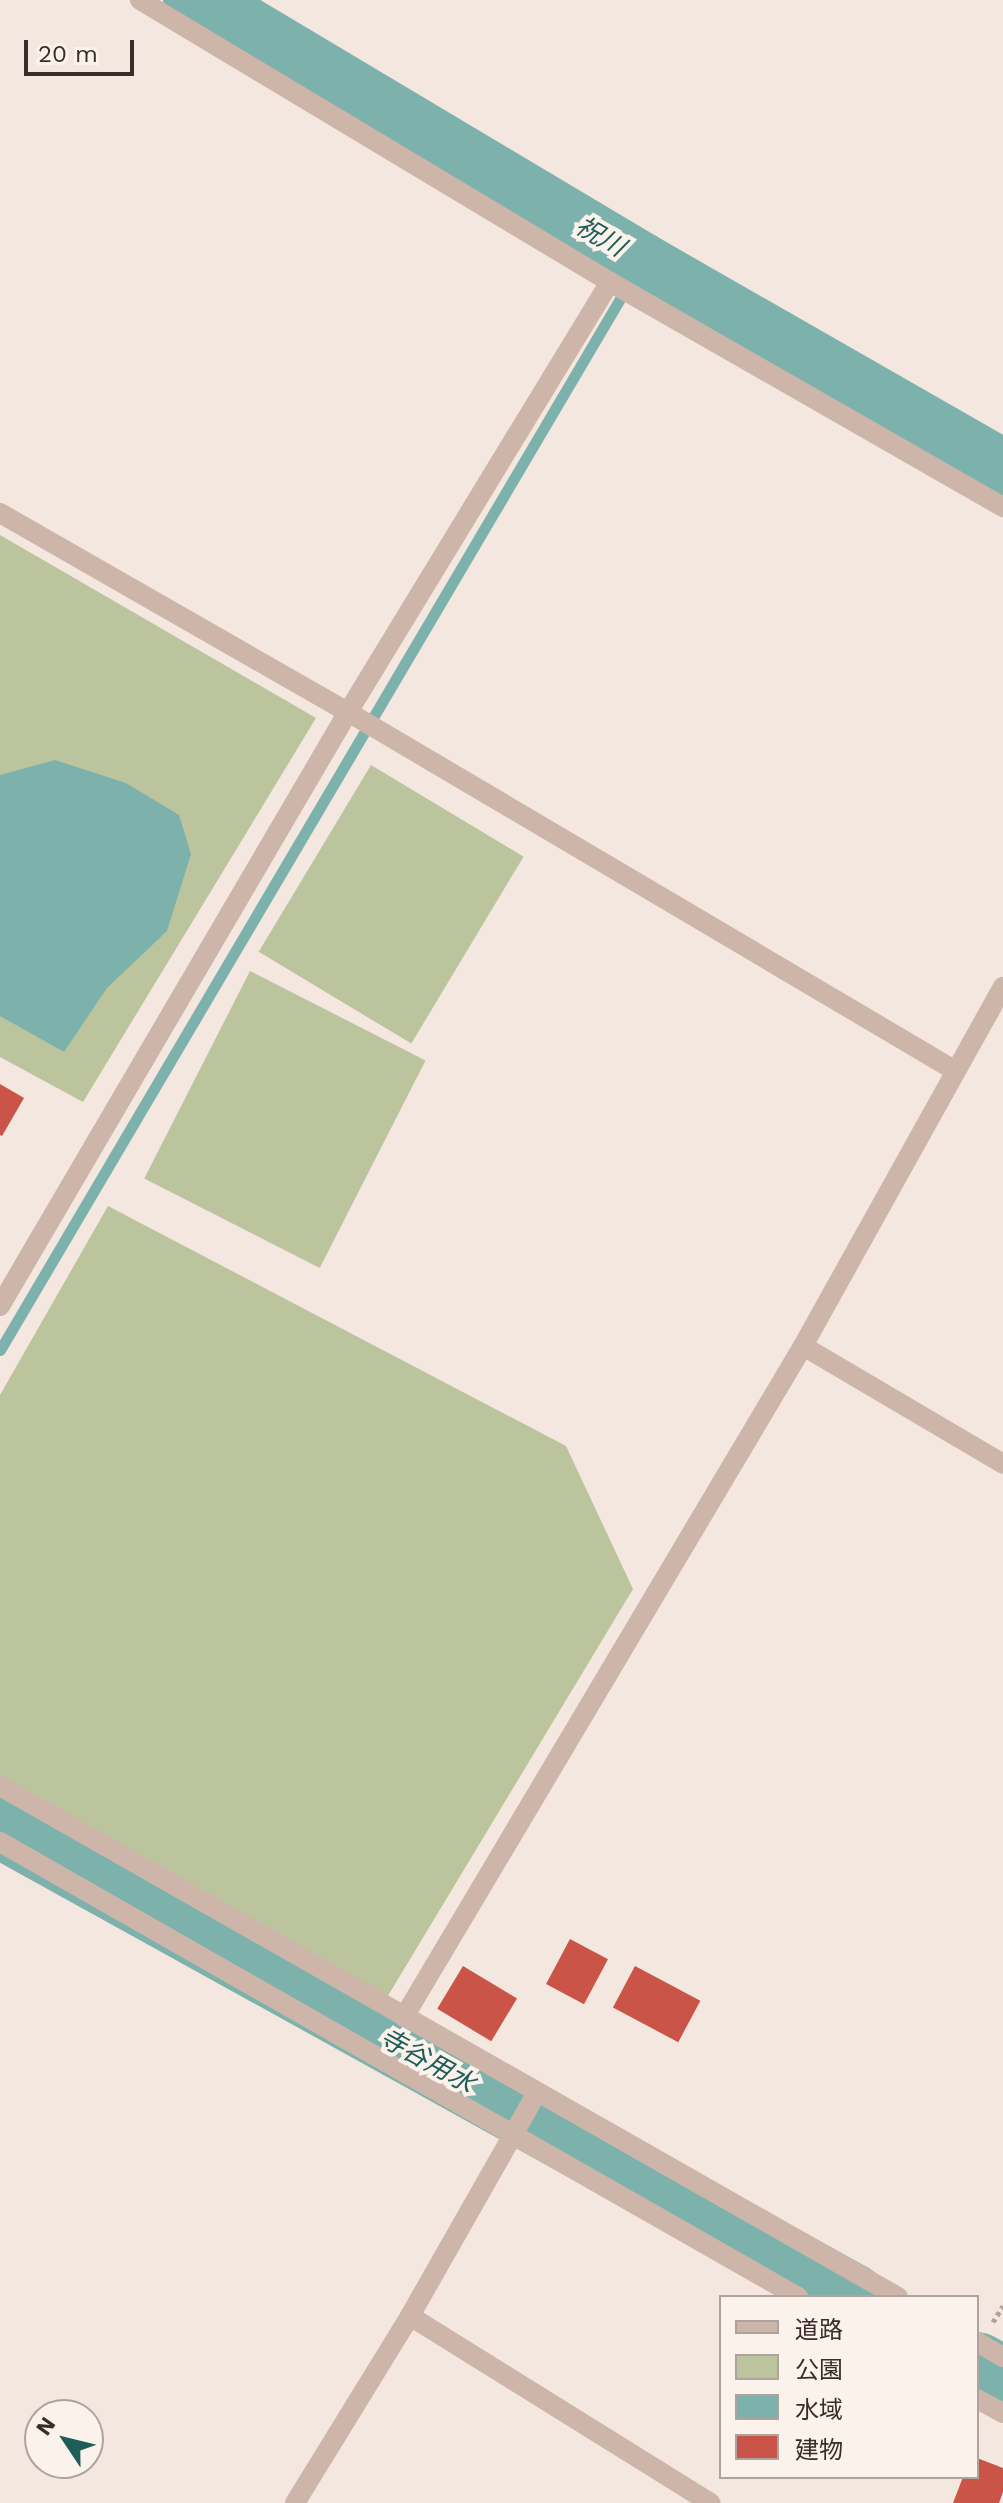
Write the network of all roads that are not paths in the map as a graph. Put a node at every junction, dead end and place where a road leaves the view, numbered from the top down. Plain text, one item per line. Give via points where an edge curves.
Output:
1 (140, 0) edge
2 (610, 282) junction
3 (1003, 507) edge
4 (0, 513) edge
5 (348, 712) junction
6 (1003, 987) edge
7 (954, 1070) junction
8 (0, 1306) edge
9 (803, 1346) junction
10 (1003, 1464) edge
11 (0, 1786) edge
12 (0, 1842) edge
13 (404, 2017) junction
14 (536, 2094) junction
15 (514, 2133) junction
16 (795, 2295) edge
17 (894, 2295) edge
18 (410, 2316) junction
19 (979, 2343) edge
20 (1003, 2357) edge
21 (979, 2400) edge
22 (1003, 2413) edge
23 (295, 2503) edge
24 (710, 2503) edge

1 - 2 street
2 - 3 street
2 - 5 street
4 - 5 street
5 - 7 street
5 - 8 street
6 - 7 street
7 - 9 street
9 - 10 street
9 - 13 street
11 - 13 street
12 - 15 street
13 - 14 street
14 - 15 street
14 - 17 street
15 - 16 street
15 - 18 street
18 - 23 street
18 - 24 street
19 - 20 street
21 - 22 street

